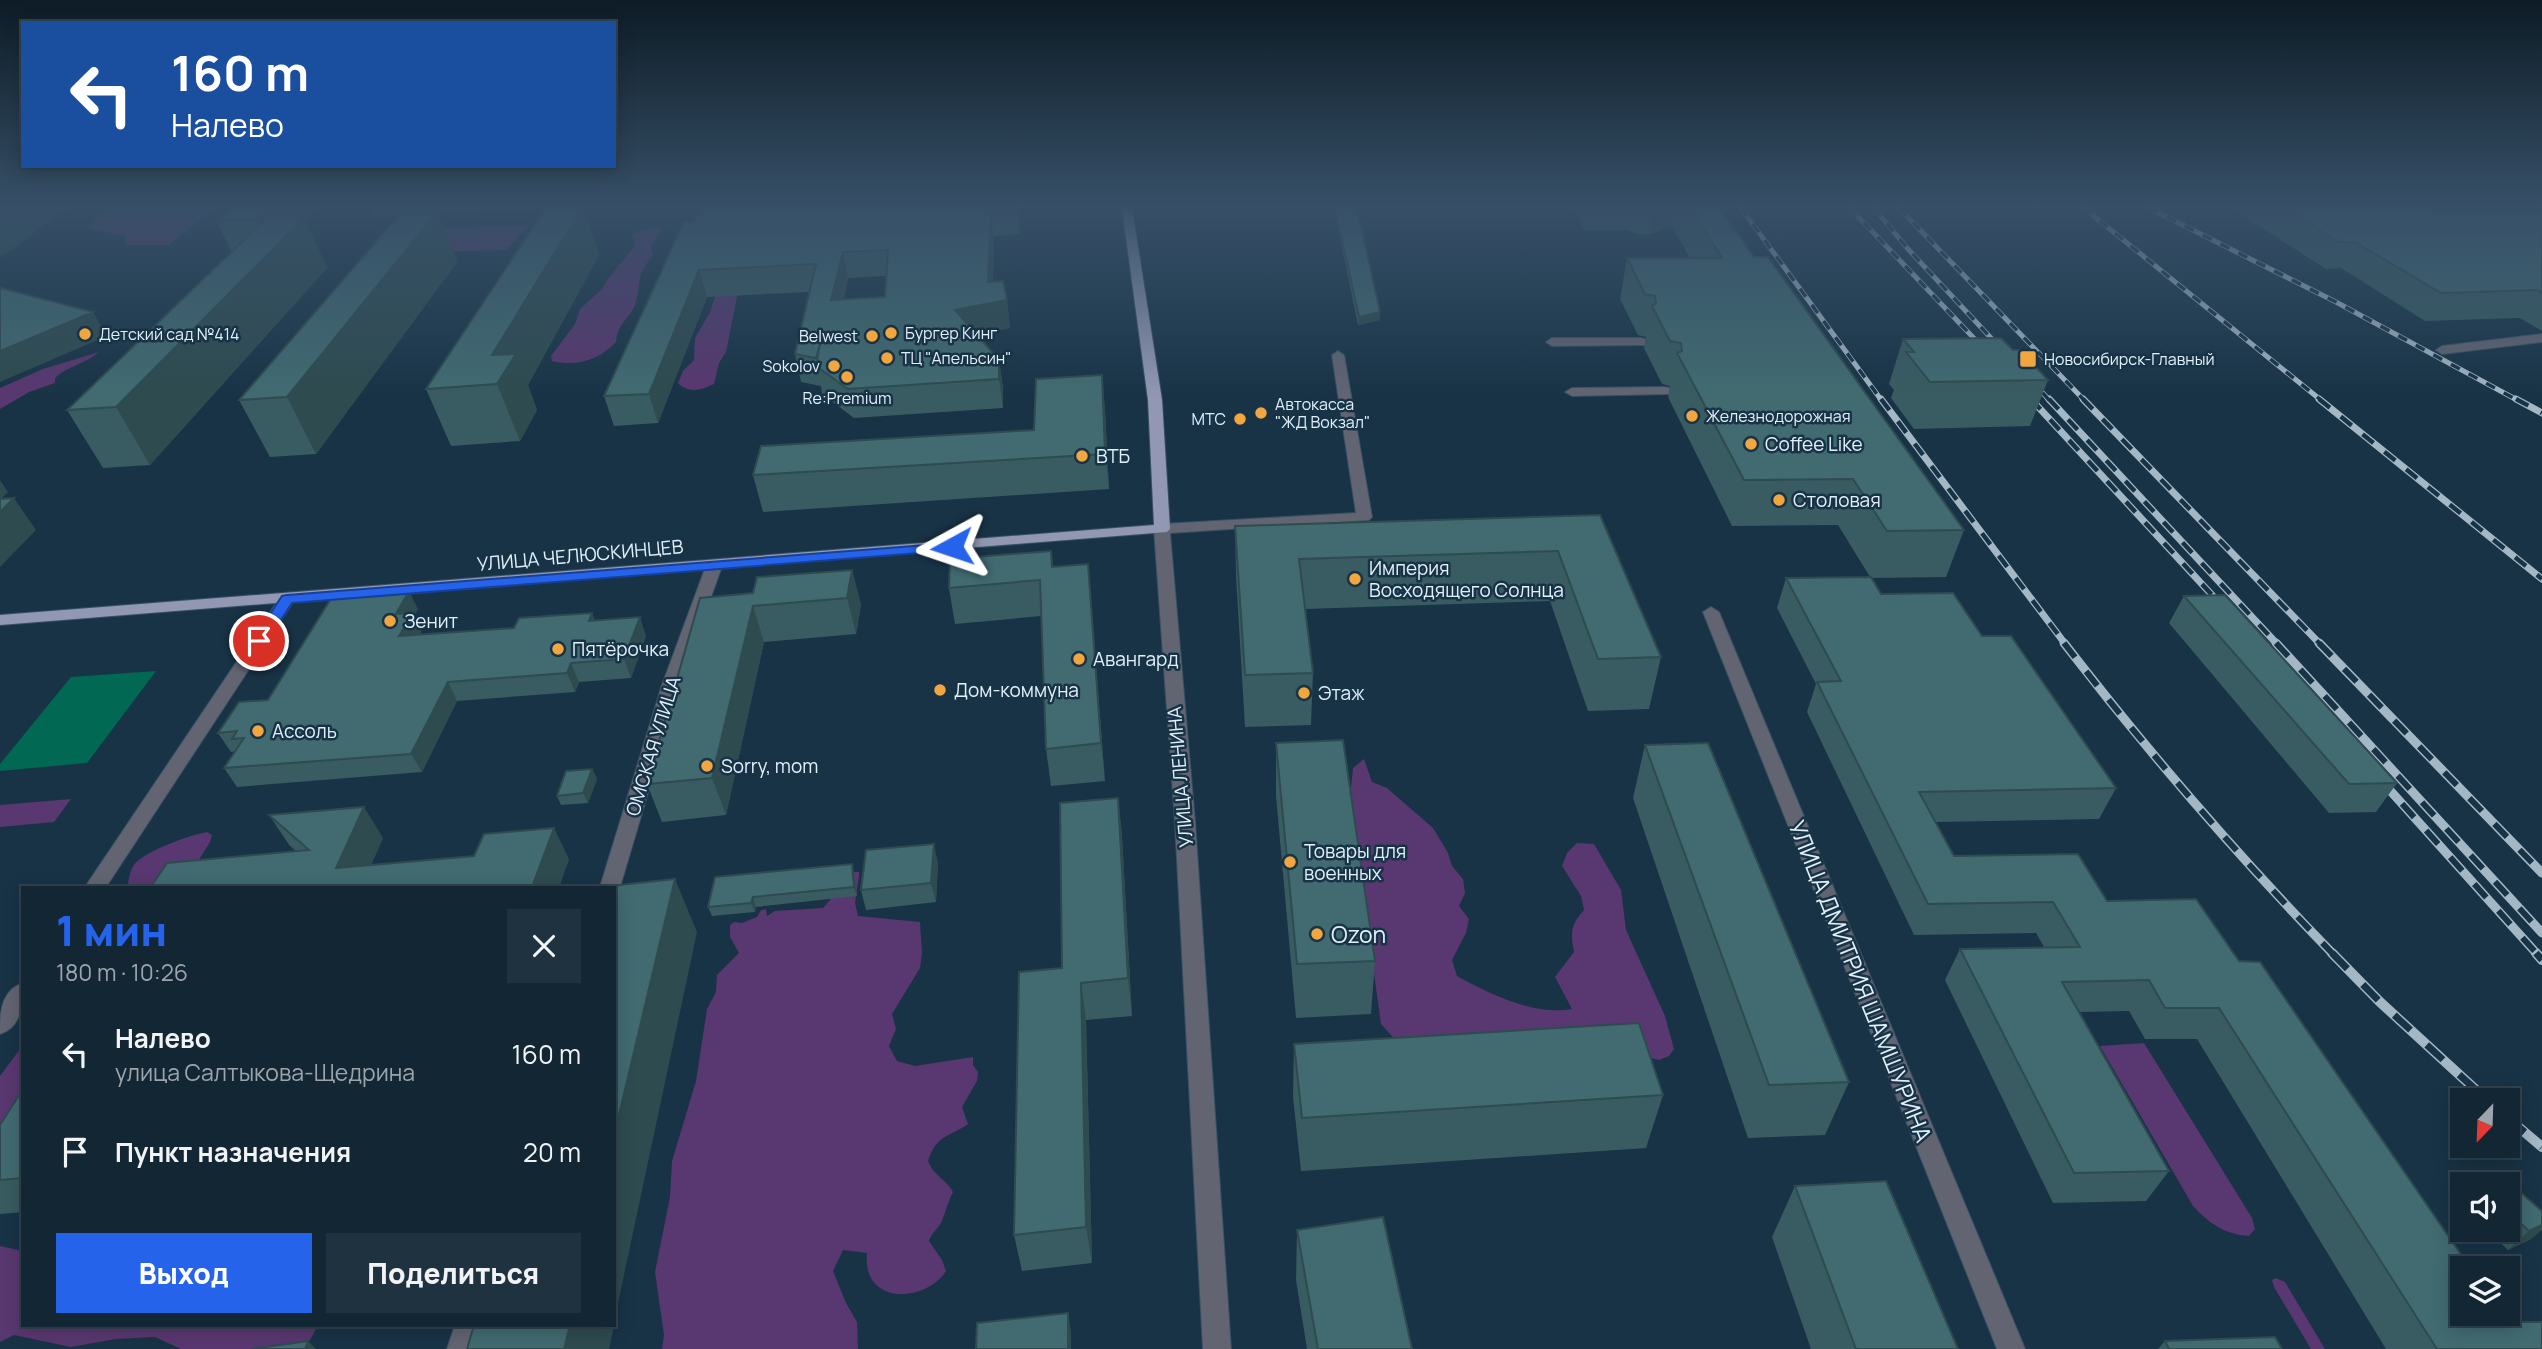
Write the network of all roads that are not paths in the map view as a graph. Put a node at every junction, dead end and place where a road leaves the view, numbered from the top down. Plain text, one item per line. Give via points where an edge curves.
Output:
1 (1136, 271) edge
2 (2542, 338) edge
3 (1552, 342) dead end
4 (1641, 342) dead end
5 (2442, 351) dead end
6 (1338, 355) dead end
7 (1665, 391) dead end
8 (1572, 392) dead end
9 (1162, 529) junction
10 (714, 566) junction
11 (287, 599) junction
12 (1711, 612) dead end
13 (0, 620) edge
14 (97, 886) edge
15 (610, 886) edge
16 (21, 995) edge
17 (0, 1025) edge
18 (468, 1327) edge
19 (461, 1349) edge
20 (1217, 1349) edge
21 (2011, 1349) edge

1 - 9 main road, УЛИЦА ЛЕНИНА via 1155,400
2 - 5 street
3 - 4 street
6 - 9 street via 1364,517
7 - 8 street
9 - 10 main road, УЛИЦА ЧЕЛЮСКИНЦЕВ
9 - 20 street, УЛИЦА ЛЕНИНА
10 - 11 main road, УЛИЦА ЧЕЛЮСКИНЦЕВ
10 - 15 street, ОМСКАЯ УЛИЦА via 671,685
11 - 13 main road, УЛИЦА ЧЕЛЮСКИНЦЕВ
11 - 14 street
12 - 21 street, УЛИЦА ДМИТРИЯ ШАМШУРИНА
16 - 17 street
18 - 19 street

